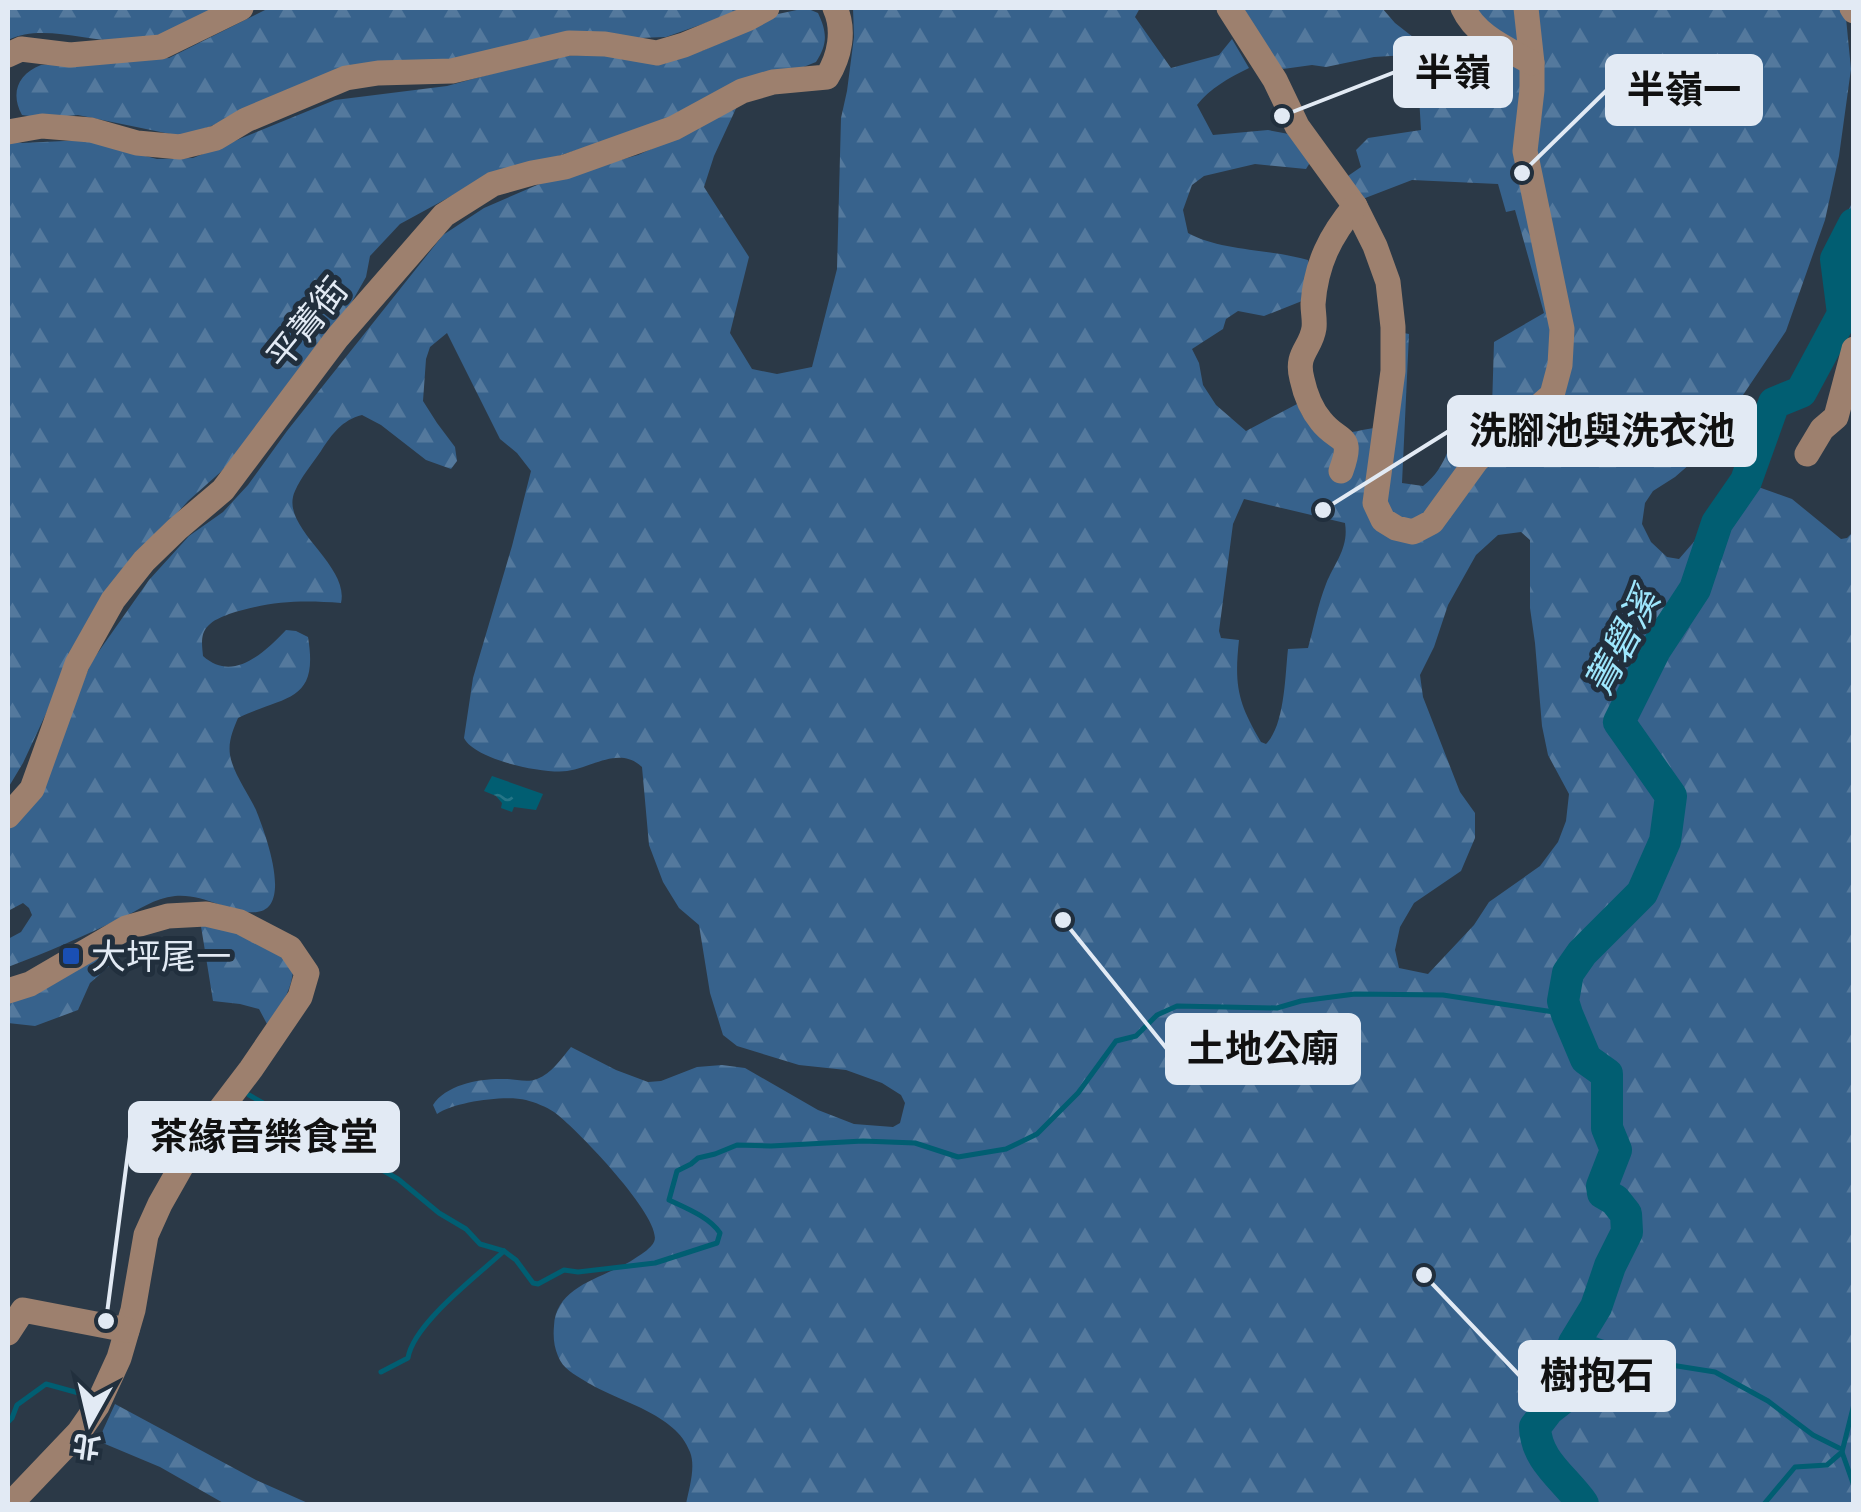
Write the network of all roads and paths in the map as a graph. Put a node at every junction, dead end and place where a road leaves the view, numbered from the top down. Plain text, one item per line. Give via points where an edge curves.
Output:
1 (241, 8) edge
2 (767, 8) edge
3 (835, 8) edge
4 (1229, 8) edge
5 (1463, 8) edge
6 (1526, 8) edge
7 (8, 55) edge
8 (1532, 63) junction
9 (8, 132) edge
10 (1355, 206) junction
11 (1854, 349) edge
12 (1807, 454) dead end
13 (1341, 471) dead end
14 (8, 816) edge
15 (8, 990) edge
16 (127, 1330) junction
17 (8, 1333) edge
18 (14, 1504) edge

1 - 7 street via 161,47 70,55 21,49
2 - 9 street via 657,52 569,43 452,71 346,78 216,138 180,147 91,130 42,126
3 - 14 street, 平菁街 via 840,43 828,77 742,90 674,128 565,167 493,184 444,216 338,338 223,490 144,561 114,600 78,664 32,789
4 - 10 street via 1297,126
5 - 8 street via 1479,32
6 - 8 street
8 - 10 street via 1525,151 1562,328 1560,365 1552,395 1477,460 1432,522 1413,532 1383,520 1375,503 1393,327 1388,282
10 - 13 street via 1322,257 1314,330 1298,360 1319,419 1344,439
11 - 12 street via 1836,417
15 - 16 street via 126,928 168,916 206,914 240,922 290,948 306,974 300,997 194,1144 160,1204 146,1234
16 - 17 street via 23,1310
16 - 18 street via 97,1406

